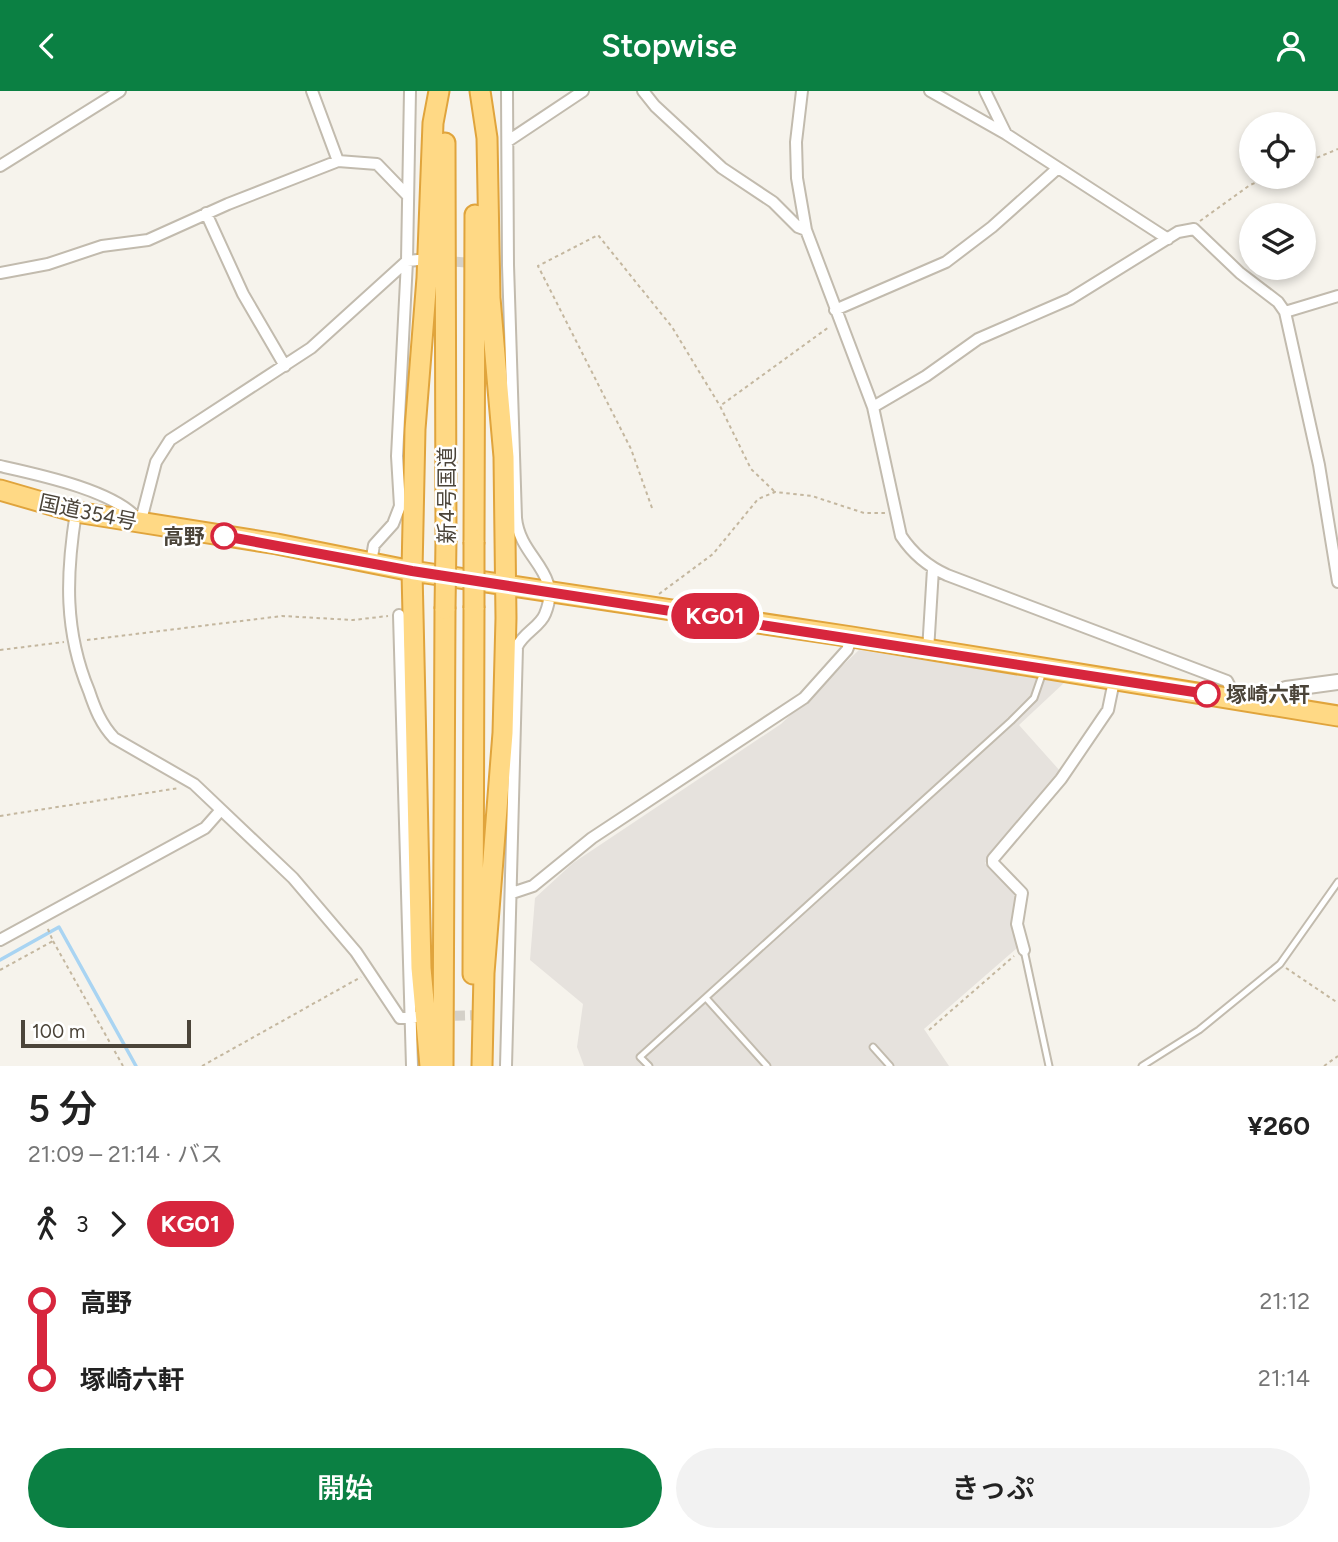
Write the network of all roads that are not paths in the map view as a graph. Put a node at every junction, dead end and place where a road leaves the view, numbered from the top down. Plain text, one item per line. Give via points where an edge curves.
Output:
1 (120, 91) edge
2 (312, 91) edge
3 (410, 91) edge
4 (439, 91) edge
5 (445, 91) edge
6 (474, 91) edge
7 (480, 91) edge
8 (507, 91) edge
9 (583, 91) edge
10 (643, 91) edge
11 (802, 91) edge
12 (930, 91) edge
13 (985, 91) edge
14 (1006, 134) junction
15 (508, 141) junction
16 (338, 161) junction
17 (0, 166) edge
18 (1058, 168) junction
19 (407, 195) junction
20 (206, 213) junction
21 (806, 230) junction
22 (1168, 239) junction
23 (412, 260) junction
24 (0, 273) edge
25 (1338, 296) edge
26 (1285, 312) junction
27 (837, 315) junction
28 (285, 366) junction
29 (873, 407) junction
30 (0, 466) edge
31 (0, 490) edge
32 (76, 512) junction
33 (140, 524) junction
34 (371, 563) junction
35 (933, 569) junction
36 (412, 571) junction
37 (1338, 582) edge
38 (505, 586) junction
39 (551, 593) junction
40 (399, 615) road end
41 (852, 637) junction
42 (928, 651) junction
43 (1043, 669) junction
44 (1114, 681) junction
45 (1338, 682) edge
46 (1286, 689) dead end
47 (1236, 699) junction
48 (1338, 716) edge
49 (220, 811) junction
50 (1338, 882) edge
51 (512, 893) junction
52 (0, 940) edge
53 (1024, 950) joint
54 (706, 998) junction
55 (492, 1014) tunnel mouth
56 (508, 1014) junction
57 (413, 1017) junction
58 (873, 1047) dead end
59 (412, 1066) edge
60 (430, 1066) edge
61 (443, 1066) edge
62 (472, 1066) edge
63 (482, 1066) edge
64 (506, 1066) edge
65 (649, 1066) edge
66 (767, 1066) edge
67 (890, 1066) edge
68 (1049, 1066) edge
69 (1142, 1066) edge

1 - 17 street
2 - 16 street
3 - 19 street
4 - 36 highway via 433,123 415,429
5 - 61 highway, 新4号国道, bridge
6 - 62 highway, 新4号国道, bridge
7 - 38 highway via 487,138 490,298 505,457
8 - 15 street
9 - 15 street
10 - 21 street via 722,168
11 - 21 street via 797,178
12 - 14 street
13 - 14 street
14 - 18 street
15 - 39 street via 503,265 517,531 523,547 548,578
16 - 19 street via 377,164
16 - 20 street
18 - 22 street
18 - 27 street via 946,262
19 - 23 street
20 - 24 street via 148,240 102,246 48,264
20 - 28 street via 243,294
21 - 27 street
22 - 26 street via 1189,228
22 - 29 street via 1070,299 978,339
23 - 28 street
23 - 34 street via 397,456 400,506 393,524 374,545
25 - 26 street
26 - 37 street via 1319,465
27 - 29 street
28 - 33 street via 170,440 156,462
29 - 35 street via 901,536
30 - 33 street via 119,504
31 - 32 highway, 国道354号
32 - 33 highway, 国道354号
32 - 49 street via 67,585 73,642 105,729 194,785
33 - 34 highway, 国道354号
34 - 36 highway, 国道354号
35 - 42 street
35 - 47 street via 1227,681
36 - 38 highway, 国道354号
36 - 60 highway via 421,968
38 - 39 highway, 国道354号
38 - 63 highway via 503,733 484,973
39 - 41 highway, 国道354号
39 - 51 street via 542,620 517,647
40 - 57 street
41 - 42 highway, 国道354号
41 - 51 street via 847,650 804,698 592,838 533,886
42 - 43 highway, 国道354号
43 - 44 highway, 国道354号
43 - 54 lane via 1034,698 1011,721
44 - 47 highway, 国道354号
44 - 53 street via 1108,710 1076,758 993,859 1022,893 1017,924
45 - 46 street
47 - 48 highway, 国道354号
49 - 52 street via 205,828
49 - 57 street via 293,878 371,972 400,1018
50 - 69 lane via 1280,964 1199,1030
51 - 56 street
53 - 68 lane
54 - 65 lane via 640,1057
54 - 66 lane
55 - 56 street
56 - 64 street
57 - 59 street
58 - 67 lane

